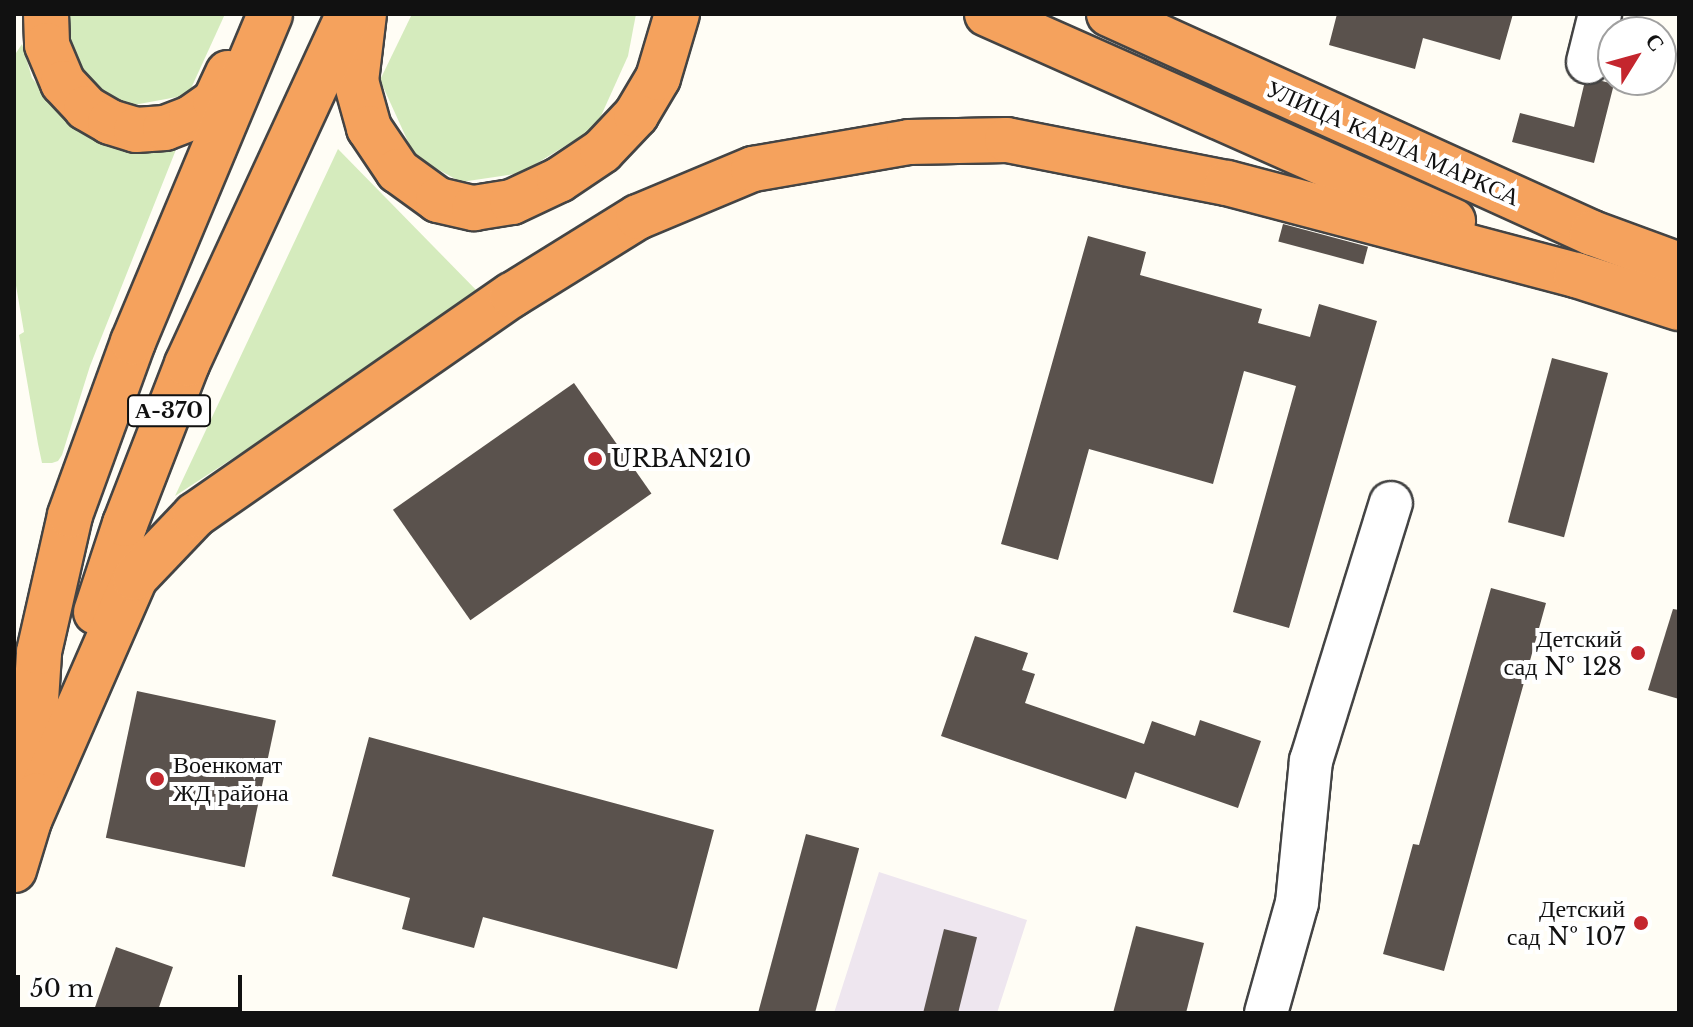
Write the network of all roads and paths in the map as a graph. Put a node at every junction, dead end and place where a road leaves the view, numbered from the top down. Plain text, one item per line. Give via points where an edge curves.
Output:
1 (46, 14) edge
2 (258, 14) edge
3 (270, 14) edge
4 (349, 14) edge
5 (364, 14) edge
6 (677, 14) edge
7 (987, 14) edge
8 (1109, 14) edge
9 (1168, 14) edge
10 (1600, 14) edge
11 (1588, 62) dead end
12 (1254, 80) junction
13 (1679, 265) edge
14 (1576, 275) junction
15 (1679, 308) edge
16 (1391, 503) dead end
17 (28, 823) junction
18 (14, 870) edge
19 (1266, 1013) edge

1 - 2 highway via 47,45 63,83 86,108 136,130 165,128 215,101
3 - 17 highway, А-370 via 133,342 70,515 39,652
4 - 17 highway, А-370 via 187,364 125,524
5 - 6 highway via 356,81 369,128 398,171 438,200 474,208 512,202 559,180 602,151 636,115 658,78
7 - 14 highway
8 - 12 highway, УЛИЦА КАРЛА МАРКСА
9 - 12 highway
10 - 11 street
12 - 13 highway, УЛИЦА КАРЛА МАРКСА via 1592,233
14 - 15 highway
14 - 17 highway via 1227,183 1007,140 909,142 753,169 638,217 512,295 195,515 135,578
16 - 19 street via 1311,761 1297,903
17 - 18 highway, А-370

